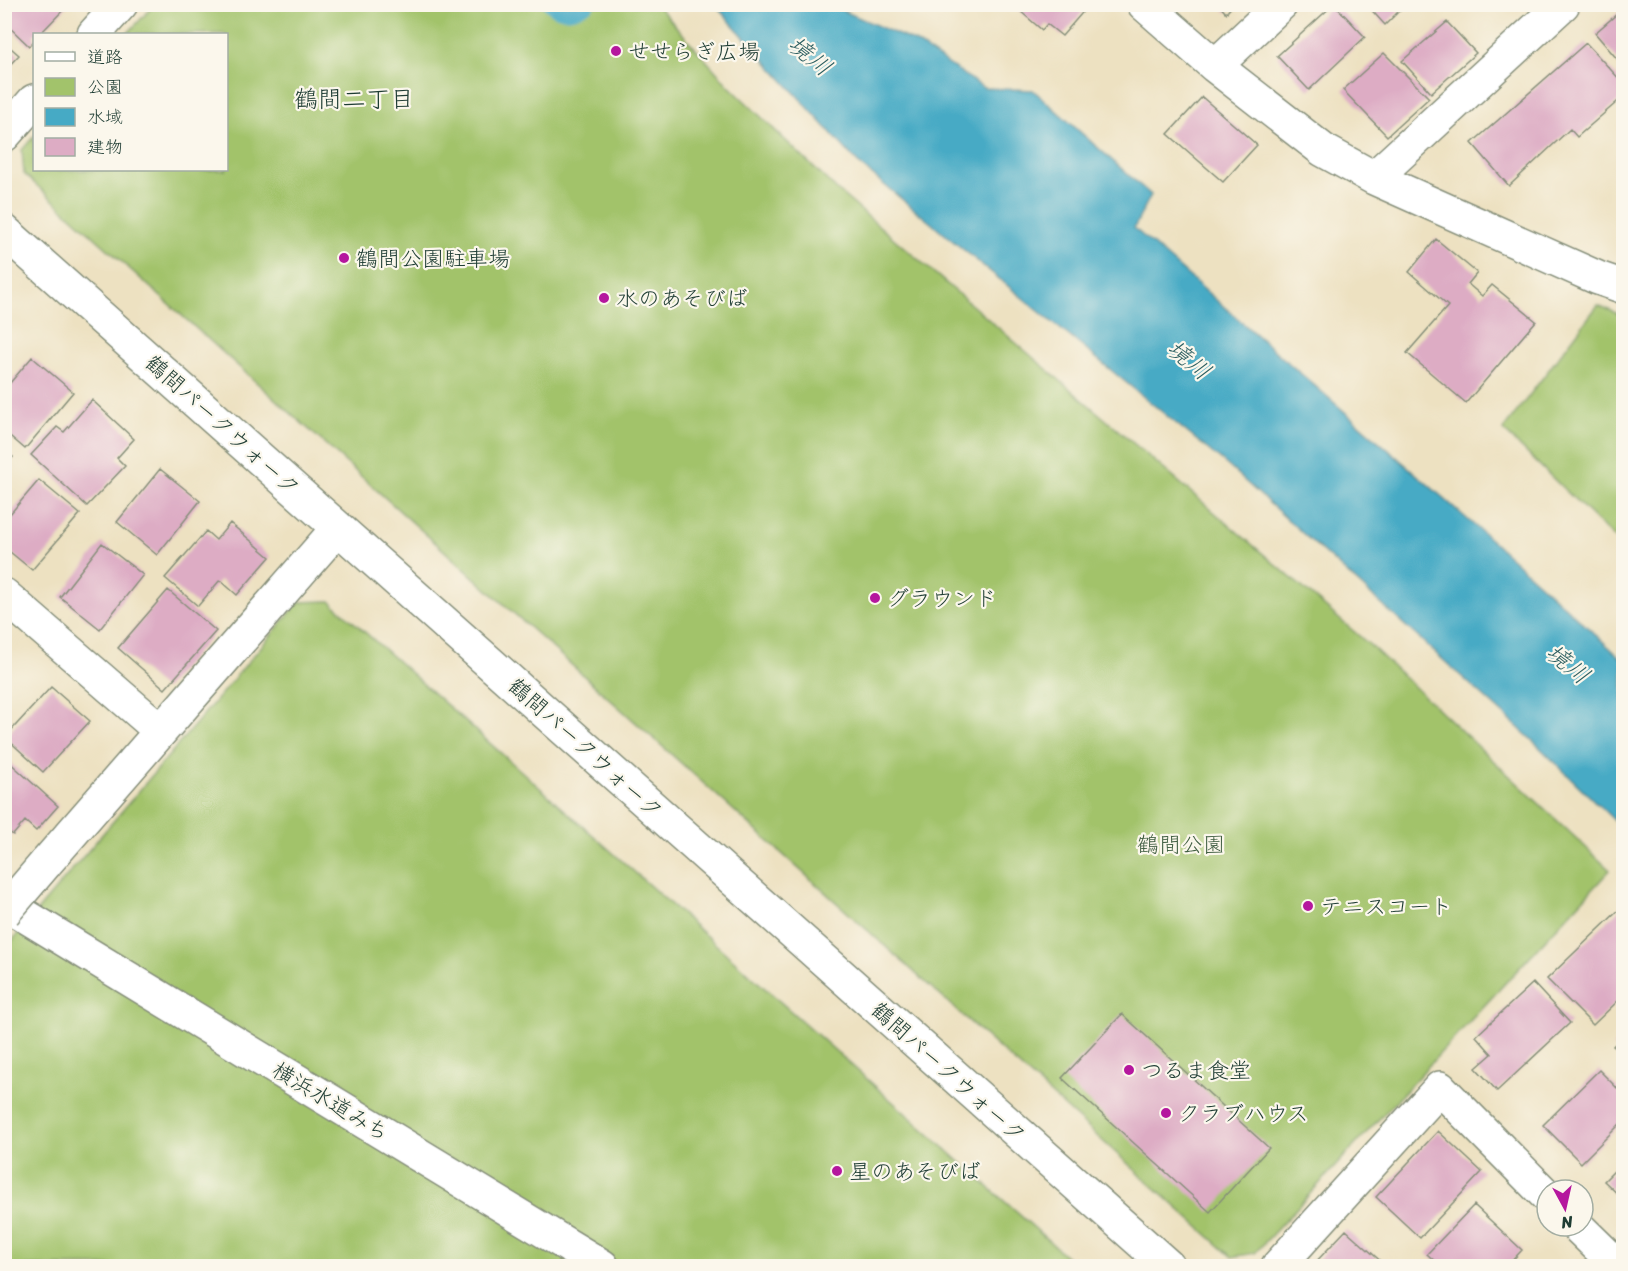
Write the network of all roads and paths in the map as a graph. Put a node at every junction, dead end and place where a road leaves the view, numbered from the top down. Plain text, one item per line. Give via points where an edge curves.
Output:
1 (121, 4) edge
2 (1144, 4) edge
3 (1281, 4) edge
4 (1563, 4) edge
5 (95, 33) edge
6 (1215, 66) junction
7 (33, 102) edge
8 (4, 135) edge
9 (1374, 178) junction
10 (4, 231) edge
11 (1623, 287) edge
12 (338, 528) junction
13 (4, 595) edge
14 (161, 731) junction
15 (4, 903) edge
16 (4, 912) edge
17 (1535, 1184) edge
18 (1589, 1238) edge
19 (602, 1266) edge
20 (1168, 1266) edge
21 (1278, 1266) edge
22 (1618, 1266) edge

1 - 5 street
2 - 6 street
3 - 6 street
4 - 9 street
6 - 9 street via 1323,150
7 - 8 street
9 - 11 street
10 - 12 street, 鶴間パークウォーク
12 - 14 street
12 - 20 street, 鶴間パークウォーク
13 - 14 street
14 - 16 street, bridge
15 - 19 street, 横浜水道みち
17 - 21 street via 1440,1088
18 - 22 street

